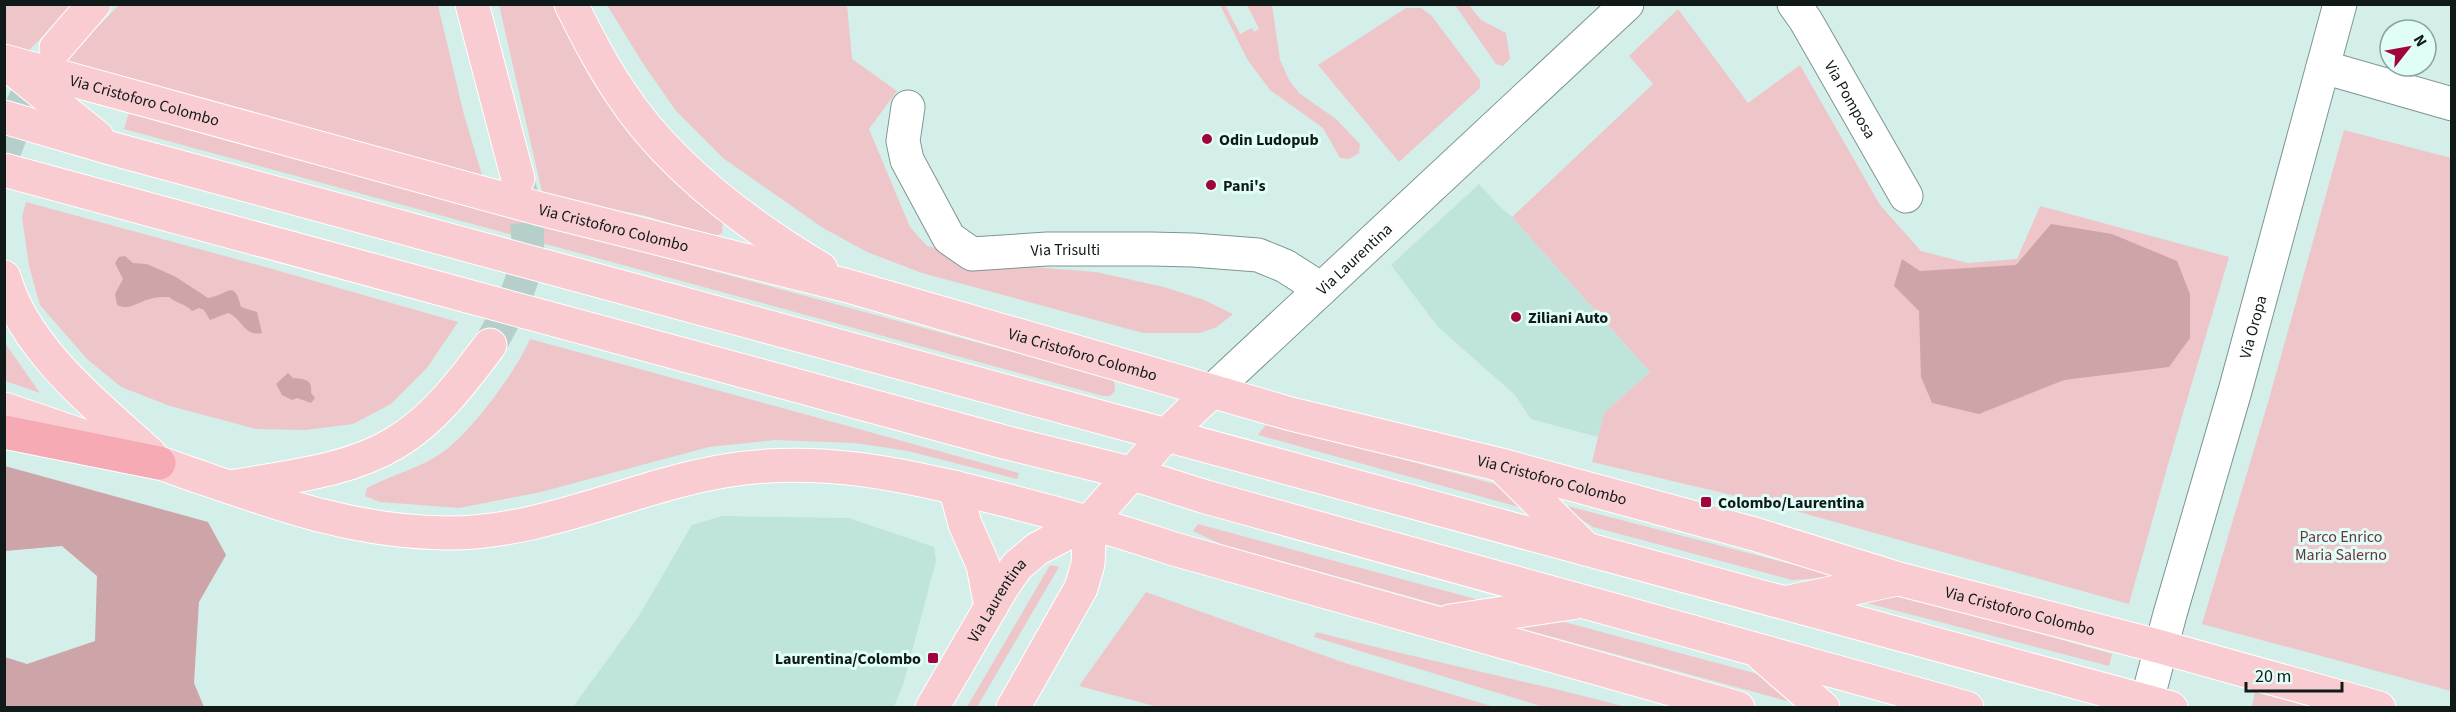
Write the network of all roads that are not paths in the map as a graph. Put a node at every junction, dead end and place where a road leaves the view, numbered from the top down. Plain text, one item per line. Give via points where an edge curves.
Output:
1 (94, 4) edge
2 (472, 4) edge
3 (571, 4) edge
4 (1627, 4) edge
5 (1794, 4) edge
6 (2340, 4) edge
7 (56, 48) tunnel mouth
8 (4, 62) edge
9 (2323, 67) junction
10 (2451, 104) edge
11 (908, 107) dead end
12 (4, 117) edge
13 (110, 148) junction
14 (4, 170) edge
15 (518, 179) tunnel mouth
16 (1906, 196) dead end
17 (4, 277) edge
18 (848, 286) junction
19 (1321, 289) junction
20 (490, 345) tunnel mouth
21 (1212, 391) junction
22 (4, 409) edge
23 (4, 432) edge
24 (1167, 434) junction
25 (159, 463) junction
26 (1501, 465) junction
27 (1130, 473) junction
28 (230, 487) junction
29 (955, 487) junction
30 (1090, 521) junction
31 (1587, 550) junction
32 (1899, 579) junction
33 (1582, 602) junction
34 (1784, 603) junction
35 (991, 607) junction
36 (1438, 623) junction
37 (2161, 647) junction
38 (1755, 649) junction
39 (2154, 706) edge
40 (932, 708) edge
41 (1013, 708) edge
42 (1738, 708) edge
43 (1823, 708) edge
44 (1967, 708) edge
45 (2379, 708) edge

1 - 7 main road
2 - 15 main road
3 - 18 main road via 621,94 686,169 785,248
4 - 19 street, Via Laurentina
5 - 16 street, Via Pomposa
6 - 9 street, Via Oropa
8 - 13 main road
8 - 18 main road, Via Cristoforo Colombo via 537,208
9 - 10 street
9 - 37 street, Via Oropa
11 - 19 street, Via Trisulti via 903,141 907,160 949,238 972,254 1139,249 1258,255 1285,266
12 - 13 main road
13 - 24 main road
14 - 27 main road
17 - 25 main road via 18,313 46,351
18 - 21 main road, Via Cristoforo Colombo
19 - 21 street, Via Laurentina
20 - 28 main road via 443,403 395,443 331,467
21 - 24 main road, Via Laurentina
21 - 26 main road, Via Cristoforo Colombo
22 - 25 main road
23 - 25 highway
24 - 27 main road, Via Laurentina
24 - 31 main road
25 - 28 main road
26 - 31 main road
26 - 32 main road, Via Cristoforo Colombo via 1754,534
27 - 30 main road, Via Laurentina
27 - 33 main road
28 - 29 main road via 345,523 444,533 538,521 676,481 760,466 852,467
29 - 30 main road
29 - 35 main road via 965,524 983,565
30 - 35 main road, Via Laurentina via 1028,556 1011,574
30 - 36 main road via 1174,549
30 - 41 main road via 1088,564 1082,588
31 - 34 main road
32 - 34 main road
32 - 37 main road, Via Cristoforo Colombo
33 - 36 main road
33 - 38 main road
34 - 39 main road
35 - 40 main road, Via Laurentina
36 - 42 main road
37 - 39 street
37 - 45 main road, Via Cristoforo Colombo
38 - 43 main road
38 - 44 main road

